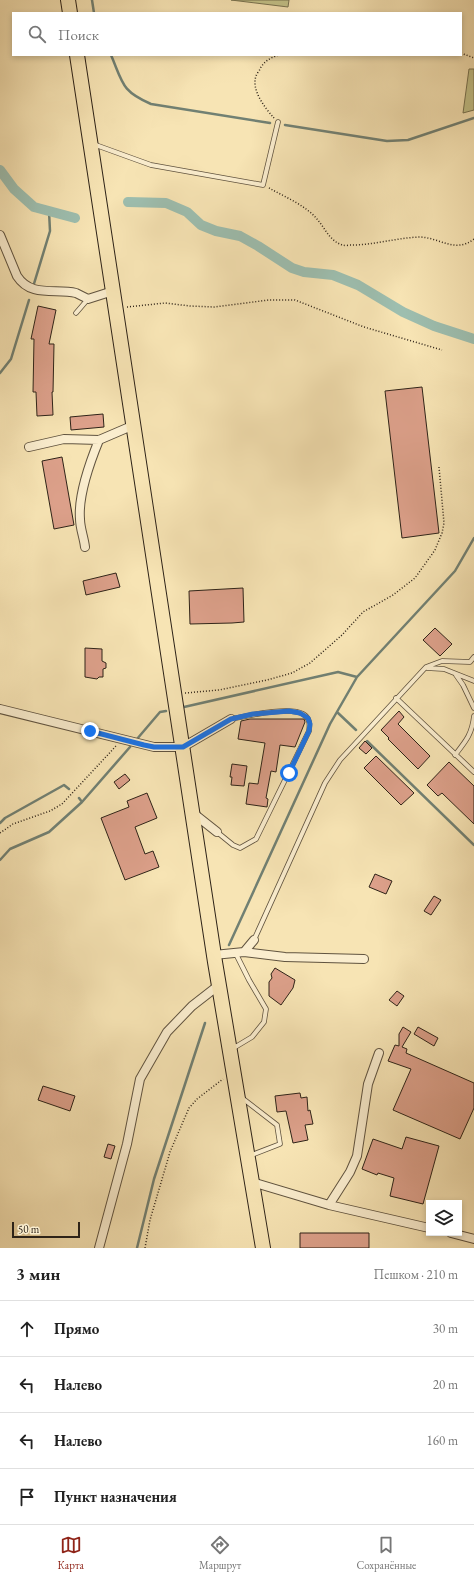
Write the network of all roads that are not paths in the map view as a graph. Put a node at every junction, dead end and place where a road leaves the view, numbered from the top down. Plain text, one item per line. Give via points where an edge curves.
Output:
1 (68, 0) edge
2 (70, 12) edge
3 (77, 56) edge
4 (278, 122) road end
5 (91, 143) junction
6 (0, 234) edge
7 (113, 291) junction
8 (88, 299) junction
9 (76, 313) dead end
10 (134, 425) junction
11 (99, 440) junction
12 (29, 447) dead end
13 (85, 547) dead end
14 (474, 657) edge
15 (426, 668) junction
16 (455, 675) junction
17 (474, 681) edge
18 (396, 698) junction
19 (474, 708) edge
20 (0, 709) edge
21 (474, 716) edge
22 (231, 719) joint
23 (183, 747) junction
24 (455, 755) junction
25 (474, 772) edge
26 (193, 813) junction
27 (217, 832) joint
28 (254, 940) joint
29 (240, 953) junction
30 (214, 955) junction
31 (364, 959) dead end
32 (219, 985) junction
33 (230, 1051) junction
34 (379, 1053) dead end
35 (237, 1093) junction
36 (247, 1157) junction
37 (252, 1182) junction
38 (328, 1205) junction
39 (426, 1227) edge
40 (462, 1235) edge
41 (474, 1238) edge
42 (99, 1248) edge
43 (263, 1248) edge

1 - 2 highway
3 - 5 highway
4 - 5 lane via 263,185 151,165
5 - 7 highway
6 - 8 street via 17,276 26,286 39,291 75,293
7 - 8 street
7 - 10 highway
8 - 9 lane
10 - 11 street
10 - 23 highway
11 - 12 street via 64,439
11 - 13 street via 82,492 80,519
14 - 15 lane via 470,662 442,661
15 - 16 lane via 444,670
15 - 18 lane
16 - 17 lane
16 - 19 lane
18 - 24 lane
18 - 28 lane via 340,760 325,783
20 - 23 street via 154,747
21 - 24 lane via 472,730
22 - 23 street
22 - 27 lane via 289,711 304,714 310,724 306,738 256,839 240,848
23 - 26 highway
24 - 25 lane
26 - 27 street
26 - 30 highway
28 - 29 street
29 - 30 street
29 - 31 street
29 - 33 lane via 249,980 266,1009 264,1022 252,1037
30 - 32 highway
32 - 33 highway
32 - 42 street via 192,1006 167,1032 140,1079 127,1144
33 - 35 highway
34 - 38 street via 368,1084 357,1156 350,1172
35 - 36 highway
35 - 36 lane via 277,1125 280,1144
36 - 37 highway
37 - 38 street
37 - 43 highway
38 - 39 street
40 - 41 street

